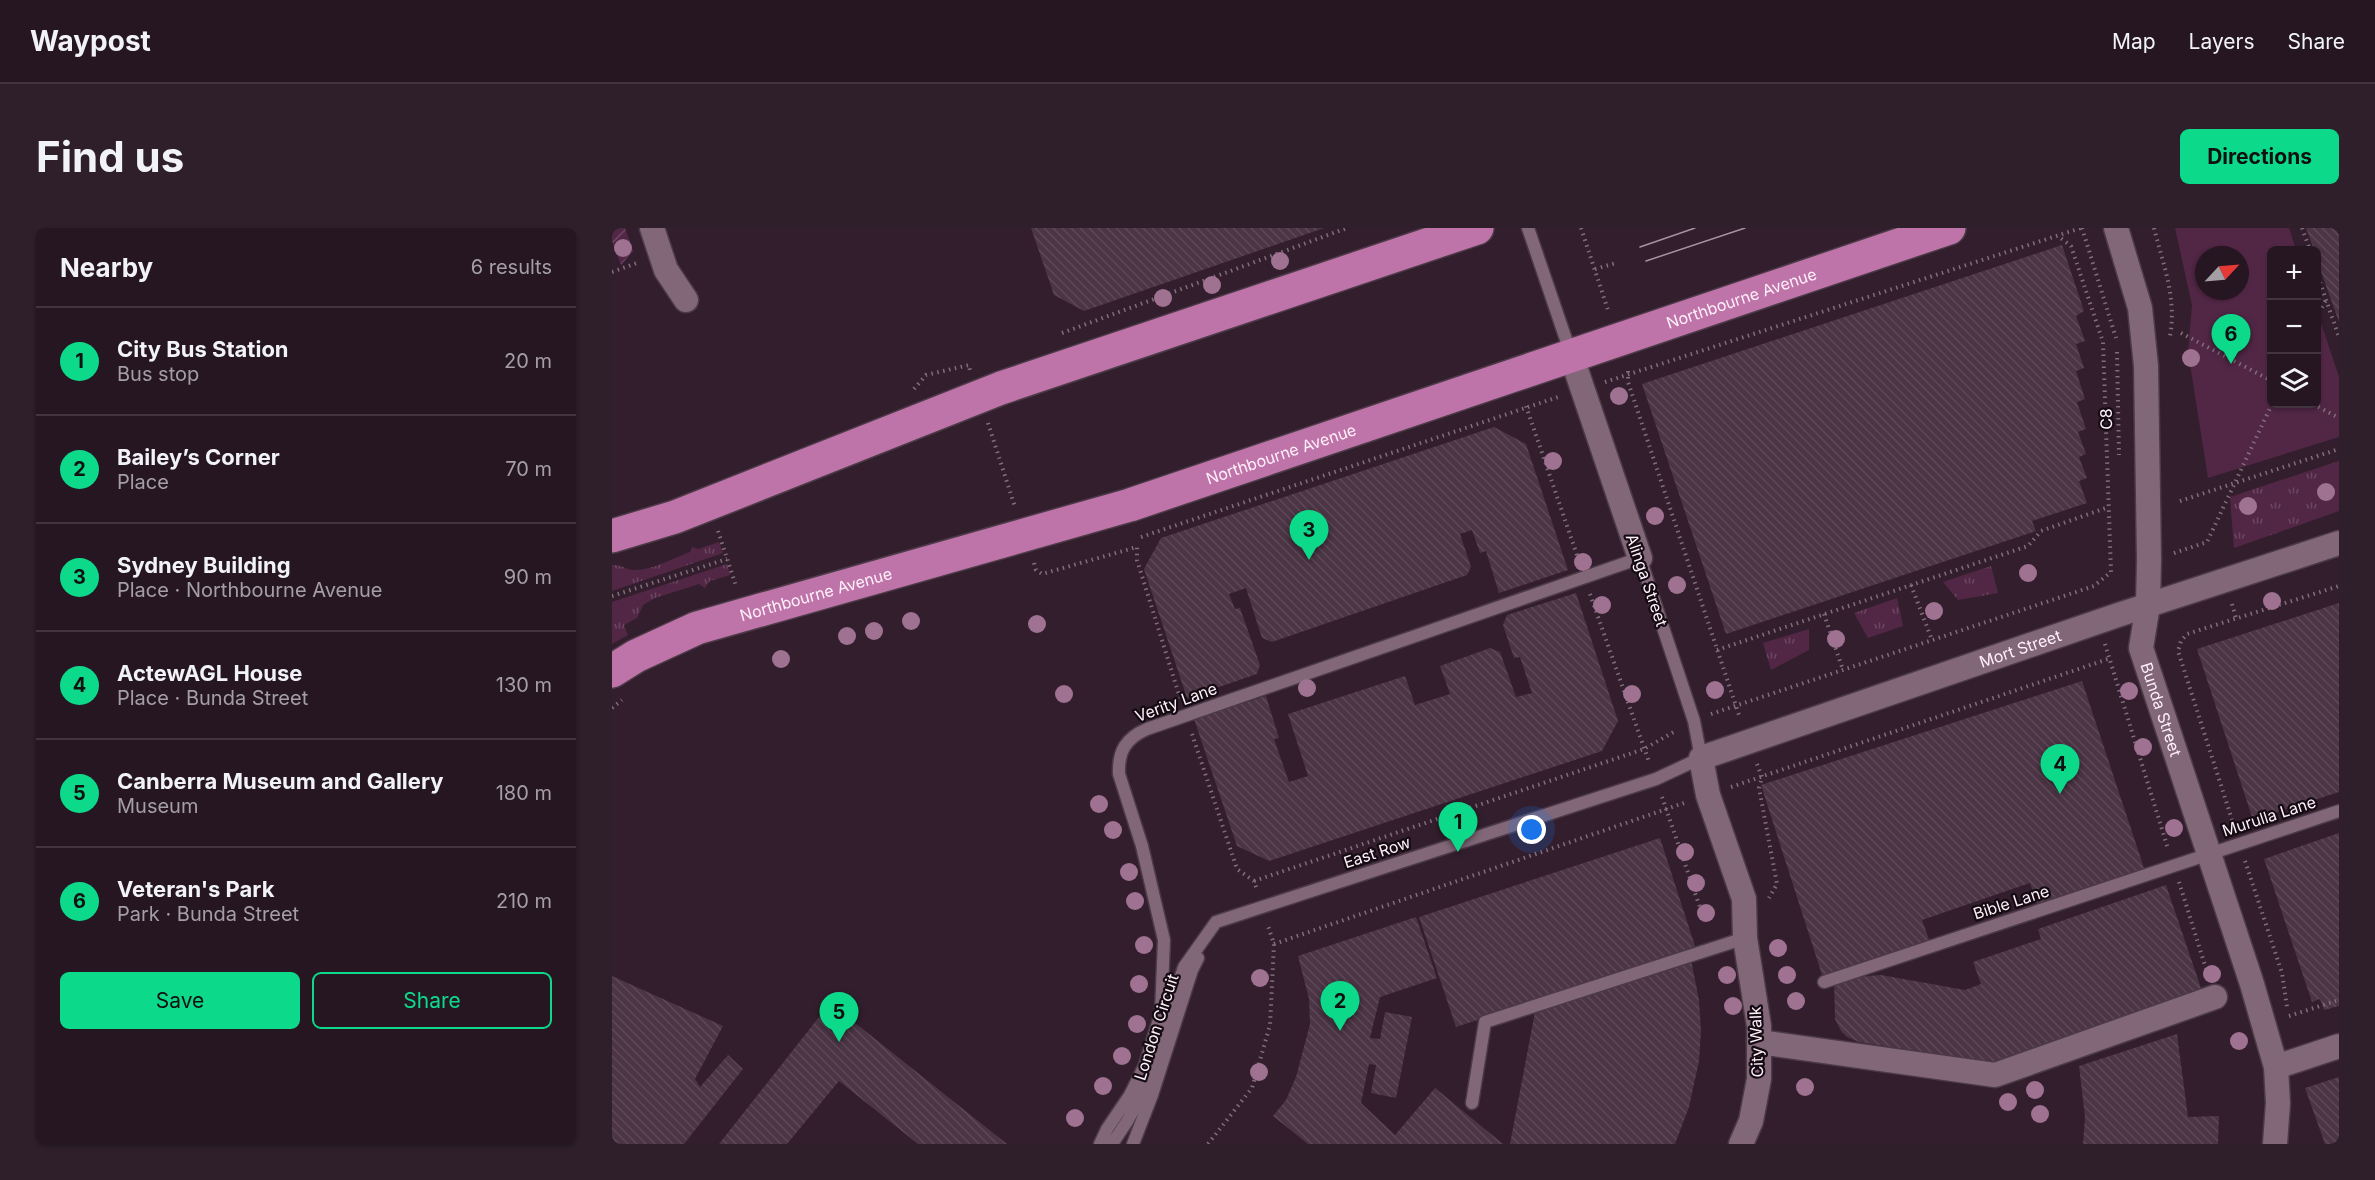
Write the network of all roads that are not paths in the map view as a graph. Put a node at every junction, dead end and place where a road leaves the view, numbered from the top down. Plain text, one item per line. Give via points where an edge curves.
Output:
1 (652, 228) edge
2 (1477, 228) edge
3 (1528, 228) edge
4 (1949, 228) edge
5 (2116, 228) edge
6 (686, 300) dead end
7 (1571, 355) junction
8 (612, 536) edge
9 (2339, 543) edge
10 (1640, 558) junction
11 (2148, 605) junction
12 (617, 665) edge
13 (1701, 758) junction
14 (2339, 811) edge
15 (2209, 854) junction
16 (1216, 922) junction
17 (1745, 938) junction
18 (1824, 982) dead end
19 (2215, 997) road end
20 (1759, 1042) junction
21 (2339, 1046) edge
22 (2276, 1067) junction
23 (1472, 1103) dead end
24 (1100, 1144) edge
25 (1112, 1144) edge
26 (1133, 1144) edge
27 (1741, 1144) edge
28 (2275, 1144) edge

1 - 6 street via 666,270
2 - 8 highway via 1073,363 675,517
3 - 7 lane, Alinga Street
4 - 7 highway, Northbourne Avenue
5 - 11 street, Bunda Street via 2136,289 2145,344
7 - 10 street, Alinga Street
7 - 12 highway, Northbourne Avenue via 1130,505 706,625
9 - 11 street, Mort Street
10 - 13 lane, Alinga Street via 1694,721
10 - 24 lane, Verity Lane via 1186,715 1136,734 1127,742 1118,762 1119,774 1142,846 1164,940 1161,1013 1144,1065
11 - 13 street, Mort Street
11 - 15 street, Bunda Street via 2141,648
13 - 16 lane, East Row via 1656,779
13 - 17 street, Alinga Street via 1708,795 1744,899
14 - 15 lane, Murulla Lane
15 - 18 lane, Bible Lane
15 - 22 street, Bunda Street
16 - 25 lane, London Circuit via 1184,967 1143,1092
16 - 26 lane, London Circuit via 1192,970
17 - 20 street, City Walk
17 - 23 lane via 1485,1022
19 - 20 street via 1995,1075
20 - 27 street, City Walk via 1751,1121
21 - 22 street
22 - 28 street, Bunda Street

